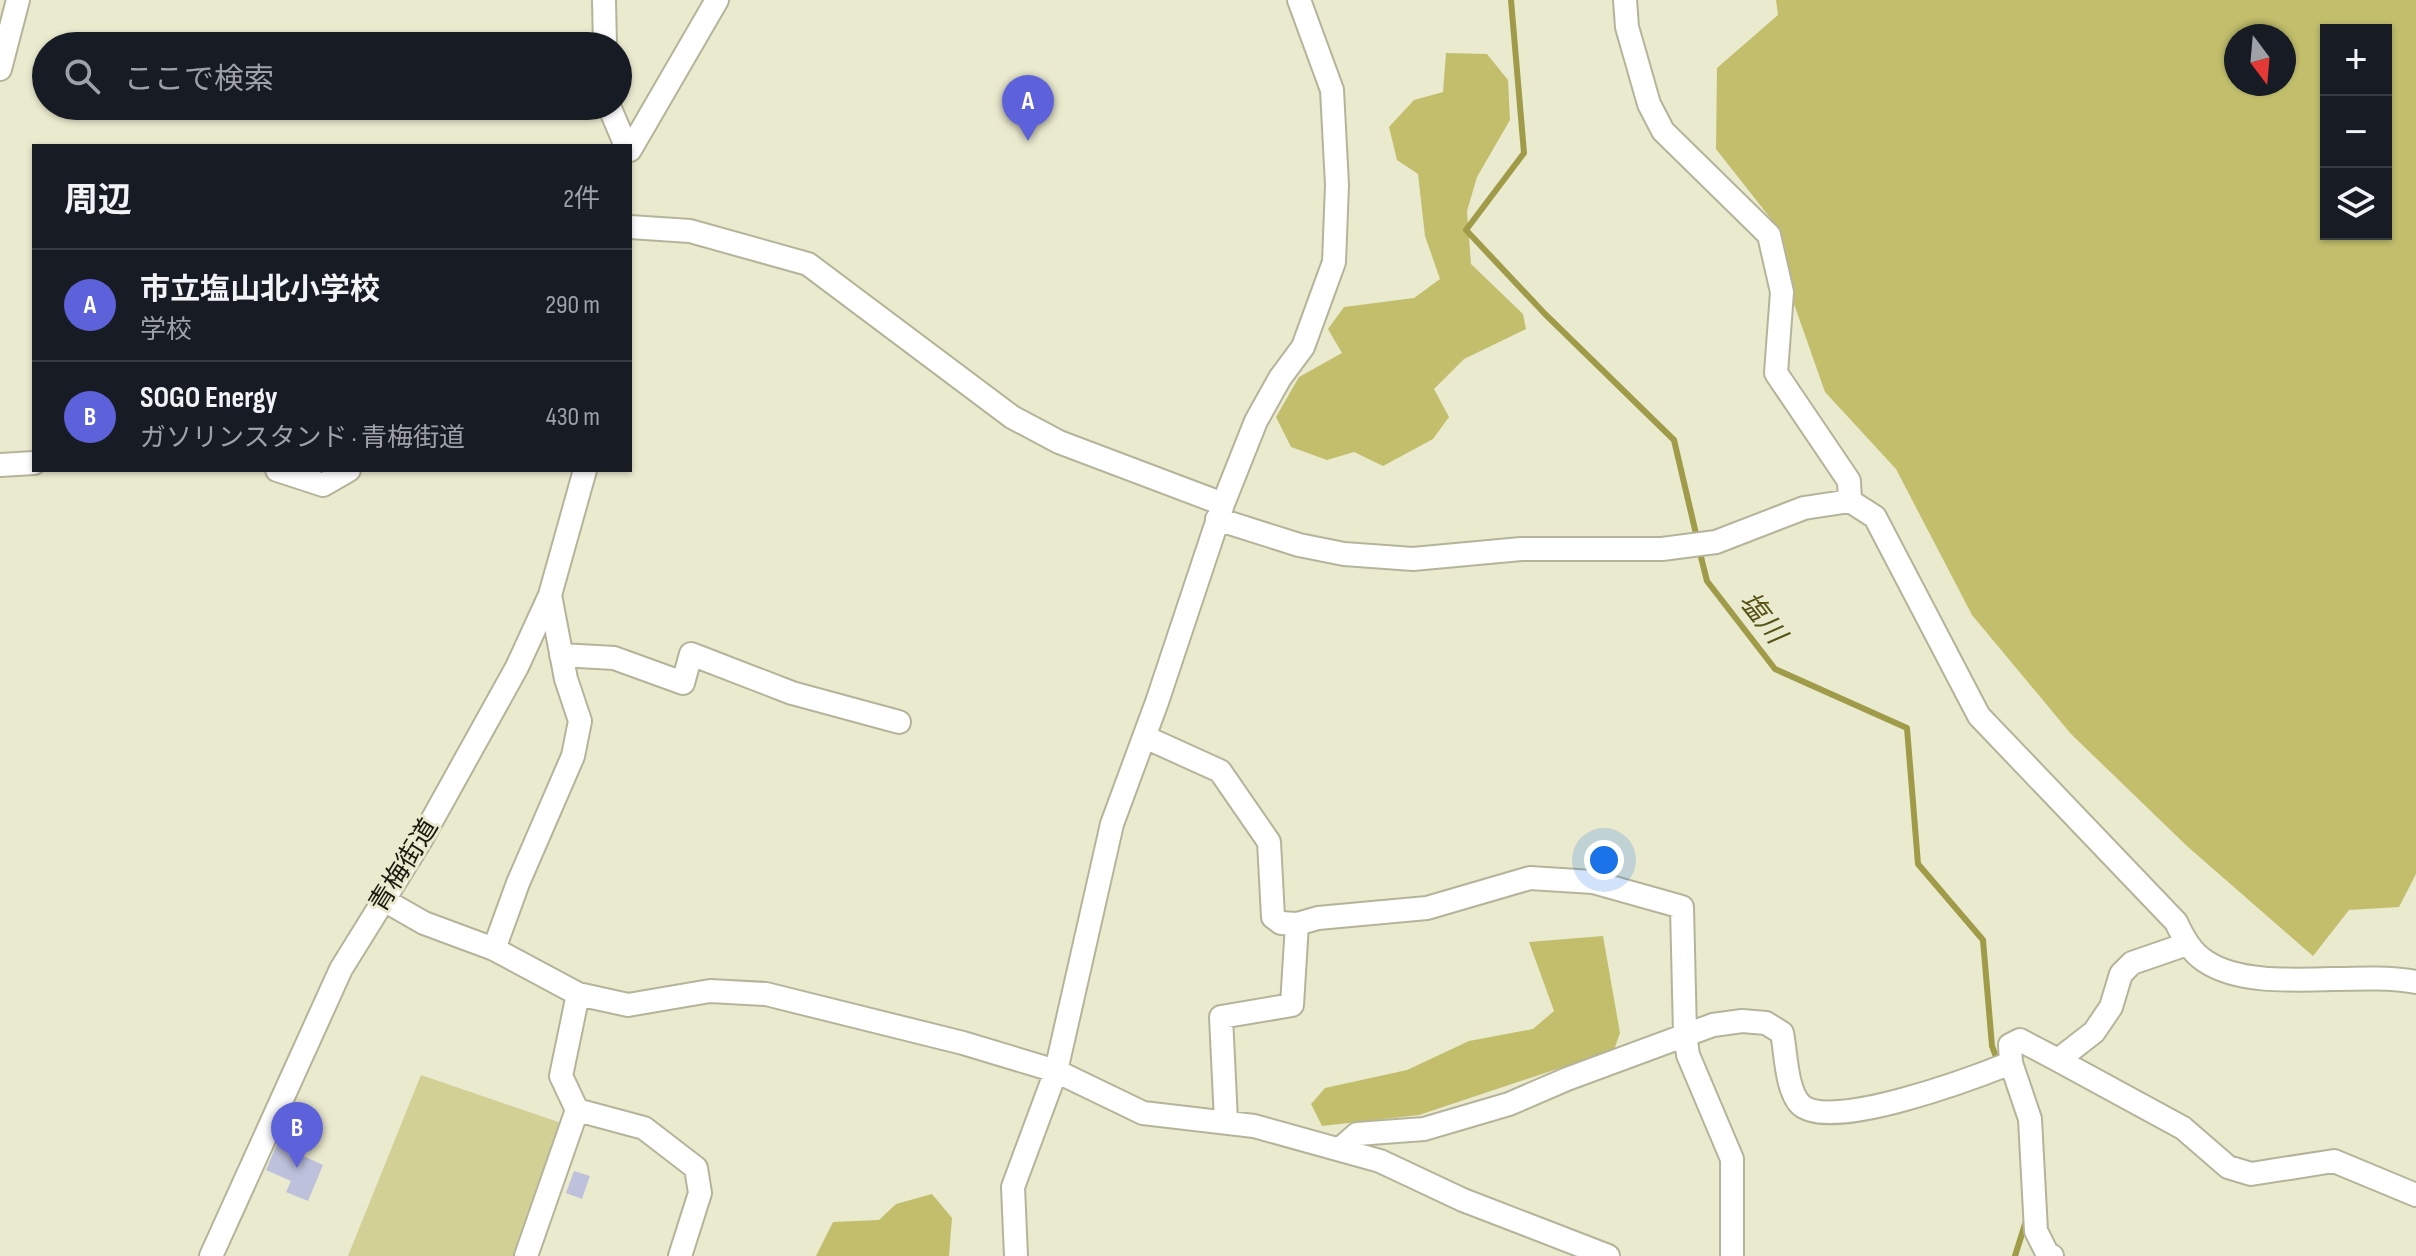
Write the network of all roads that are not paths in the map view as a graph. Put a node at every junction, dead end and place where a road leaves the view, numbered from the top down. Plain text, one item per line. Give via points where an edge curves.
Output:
1 (18, 0) edge
2 (604, 0) edge
3 (717, 0) edge
4 (1299, 0) edge
5 (1625, 0) edge
6 (605, 32) edge
7 (0, 69) edge
8 (615, 120) edge
9 (625, 144) edge
10 (632, 147) edge
11 (632, 227) edge
12 (32, 463) edge
13 (0, 465) edge
14 (283, 472) edge
15 (346, 472) edge
16 (584, 472) edge
17 (1850, 501) junction
18 (1220, 511) junction
19 (550, 595) junction
20 (561, 655) junction
21 (899, 722) dead end
22 (1145, 737) junction
23 (382, 899) junction
24 (1297, 924) junction
25 (2187, 944) junction
26 (494, 949) junction
27 (2416, 982) edge
28 (578, 994) junction
29 (1685, 1034) junction
30 (2058, 1060) junction
31 (2001, 1067) junction
32 (1056, 1071) junction
33 (577, 1110) junction
34 (1226, 1121) junction
35 (1340, 1149) junction
36 (2416, 1195) edge
37 (211, 1256) edge
38 (526, 1256) edge
39 (680, 1256) edge
40 (1016, 1256) edge
41 (1608, 1256) edge
42 (1732, 1256) edge
43 (2052, 1256) edge

1 - 7 street
2 - 6 street
3 - 10 street
4 - 18 street via 1332,90 1334,262 1303,347 1256,421
5 - 17 street via 1634,53 1663,131 1769,235 1782,292 1776,373 1849,481
8 - 9 street
11 - 18 street via 690,231 808,264 1012,417
12 - 13 street
14 - 15 street via 323,485
16 - 19 street, 青梅街道
17 - 18 street via 1804,508 1716,542 1413,559 1299,545
17 - 25 street via 1875,517 1979,716 2176,922
18 - 22 street
19 - 20 street
19 - 23 street, 青梅街道 via 517,667 421,840
20 - 21 street via 614,658 683,683 691,654 792,693
20 - 26 street via 580,721 573,756
22 - 24 street via 1220,771 1269,842 1273,917
22 - 32 street via 1112,824
23 - 26 street via 424,923
23 - 37 street, 青梅街道 via 304,1043
24 - 29 street via 1427,908 1530,878 1593,882 1682,907
24 - 34 street via 1292,1005 1221,1017
25 - 27 street via 2223,971 2254,979 2337,976
25 - 30 street via 2132,963 2121,974 2111,1007 2094,1032
26 - 28 street
28 - 32 street via 628,1005 710,991 766,994
28 - 33 street via 561,1076
29 - 31 street via 1742,1021 1766,1023 1782,1033 1794,1094 1801,1105 1820,1111 1860,1109 1945,1089
29 - 35 street via 1509,1104 1424,1129 1357,1134
29 - 42 street via 1688,1055 1732,1159
30 - 31 street via 2020,1040 2010,1045
30 - 36 street via 2183,1128 2228,1167 2251,1174 2334,1161
31 - 43 street via 2030,1119 2036,1231
32 - 34 street via 1143,1113
32 - 40 street via 1013,1187
33 - 38 street
33 - 39 street via 644,1128 696,1168 700,1193
34 - 35 street
35 - 41 street

